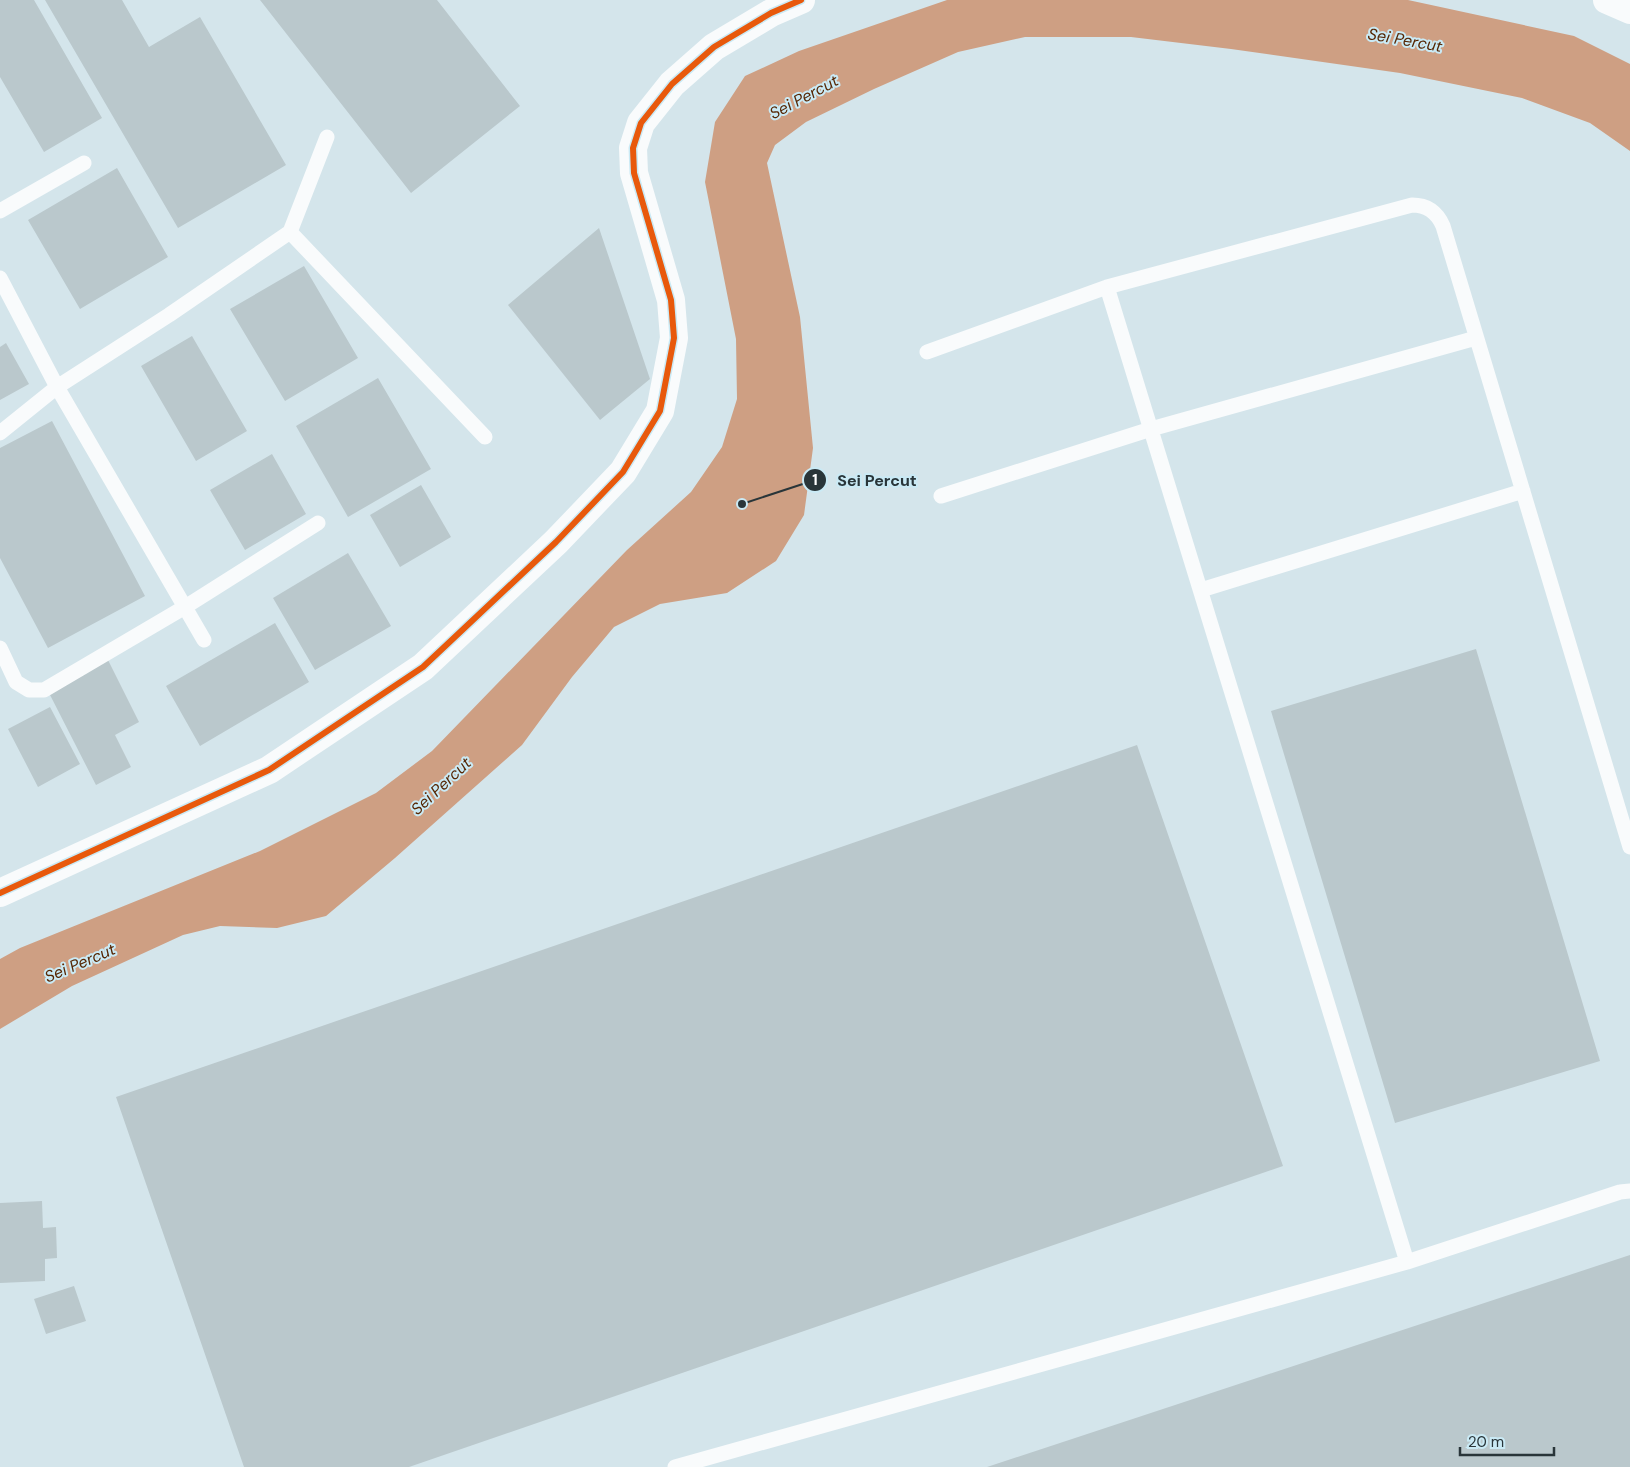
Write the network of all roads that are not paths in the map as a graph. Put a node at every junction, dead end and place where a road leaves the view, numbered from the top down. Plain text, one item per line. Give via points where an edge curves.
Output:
1 (801, 0) edge
2 (1608, 0) edge
3 (1630, 10) edge
4 (327, 137) dead end
5 (84, 163) dead end
6 (0, 211) edge
7 (290, 232) junction
8 (0, 278) edge
9 (1107, 287) junction
10 (1476, 338) junction
11 (928, 352) dead end
12 (57, 387) junction
13 (1151, 429) junction
14 (0, 433) edge
15 (485, 437) dead end
16 (1523, 490) junction
17 (941, 496) dead end
18 (318, 523) dead end
19 (1201, 590) junction
20 (186, 607) junction
21 (204, 640) dead end
22 (0, 648) edge
23 (1630, 847) edge
24 (0, 893) edge
25 (1630, 1191) edge
26 (1407, 1262) junction
27 (710, 1462) edge
28 (675, 1467) edge

1 - 24 street via 771,13 714,47 672,84 641,123 633,148 634,173 672,300 674,338 660,411 623,472 556,542 423,667 269,770
2 - 3 street
4 - 7 lane
5 - 6 lane
7 - 12 lane
7 - 15 lane
8 - 12 lane
9 - 10 lane via 1421,205 1440,218
9 - 11 lane
9 - 13 lane
10 - 13 lane
10 - 16 lane
12 - 14 lane
12 - 20 lane
13 - 17 lane
13 - 19 lane
16 - 19 lane
16 - 23 lane
18 - 20 lane
19 - 26 lane
20 - 21 lane
20 - 22 lane via 44,690 29,690 16,682
25 - 26 lane
26 - 27 lane
27 - 28 lane

